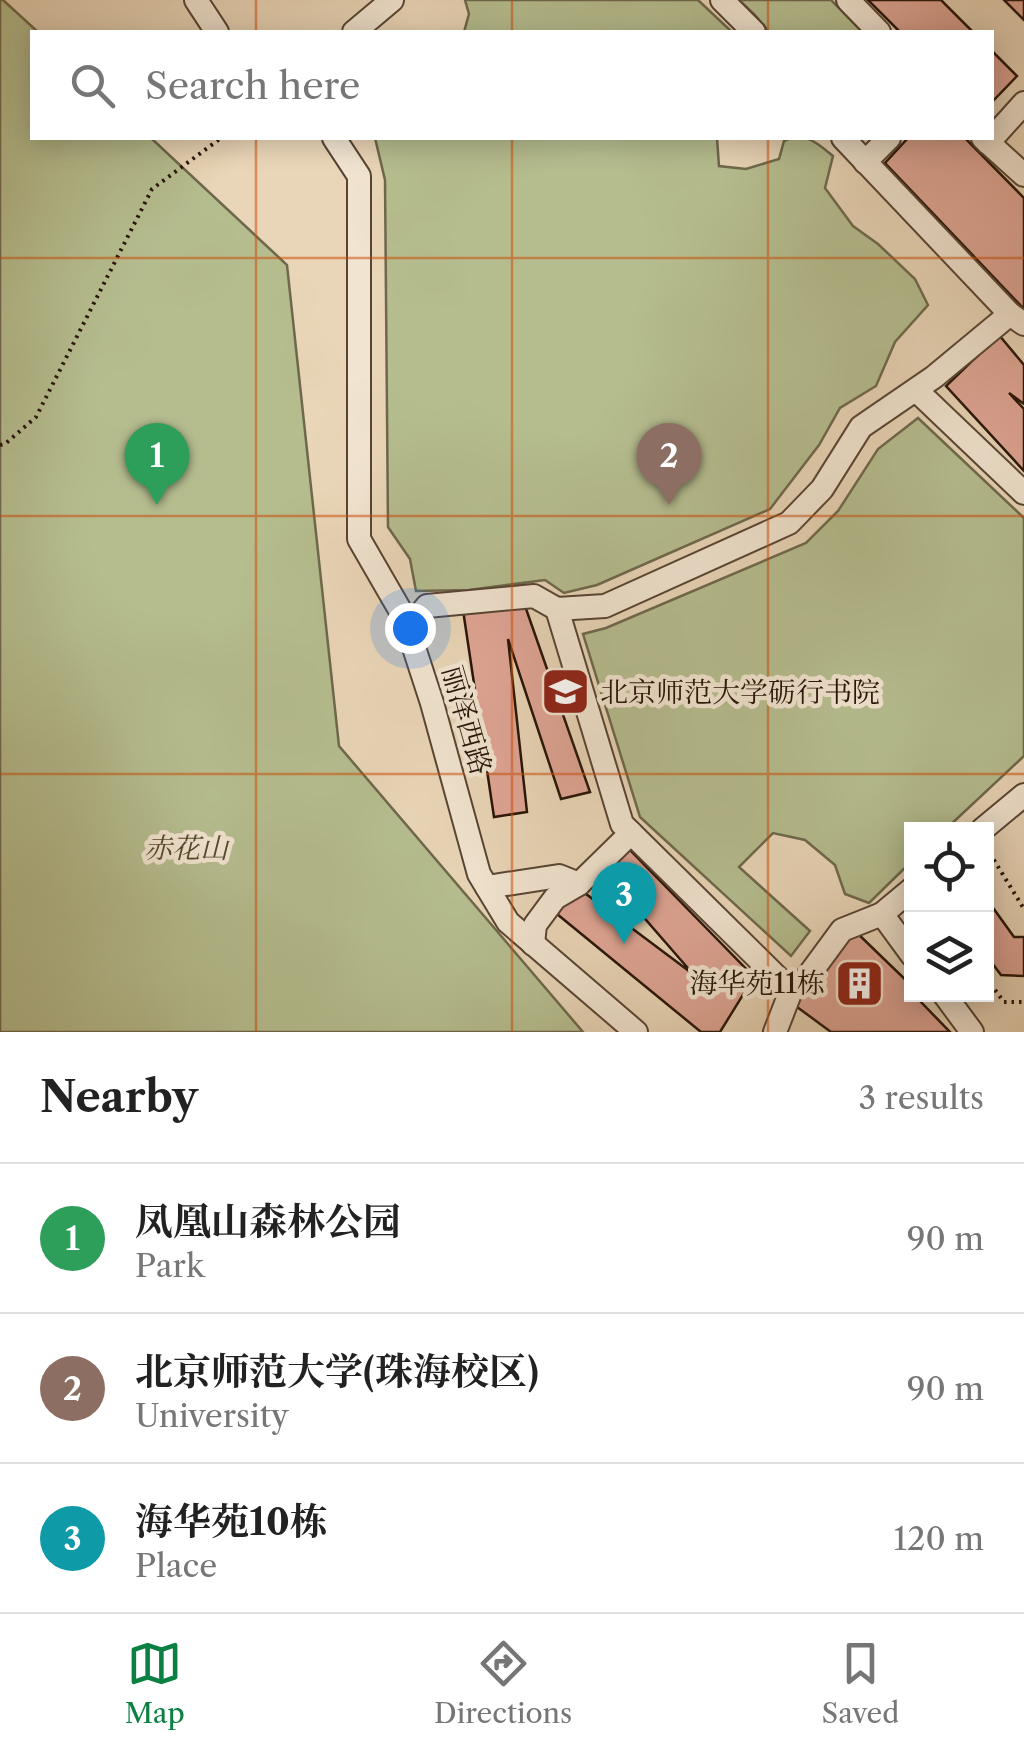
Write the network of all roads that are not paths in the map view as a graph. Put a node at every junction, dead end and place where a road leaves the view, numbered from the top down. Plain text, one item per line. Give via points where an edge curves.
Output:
1 (196, 0) edge
2 (392, 0) edge
3 (722, 0) edge
4 (848, 0) edge
5 (216, 30) edge
6 (356, 30) edge
7 (752, 30) edge
8 (878, 30) edge
9 (1024, 104) edge
10 (994, 132) edge
11 (335, 140) edge
12 (844, 140) edge
13 (886, 140) edge
14 (985, 140) edge
15 (865, 162) junction
16 (1024, 175) edge
17 (1017, 319) edge
18 (916, 390) junction
19 (1024, 493) edge
20 (557, 609) junction
21 (408, 629) junction
22 (1024, 795) edge
23 (992, 822) edge
24 (631, 833) junction
25 (579, 884) junction
26 (487, 887) junction
27 (904, 896) edge
28 (882, 914) junction
29 (533, 944) junction
30 (904, 945) edge
31 (794, 984) junction
32 (950, 1002) edge
33 (636, 1032) edge
34 (775, 1032) edge
35 (972, 1032) edge

1 - 5 street
2 - 6 street
3 - 7 street
4 - 8 street
9 - 10 street
11 - 21 street, 丽泽西路 via 359,176 359,539
12 - 15 street
13 - 15 street
14 - 16 street
15 - 17 street
17 - 18 street
18 - 19 street
18 - 20 street via 861,427 822,489 789,523 605,606
20 - 21 street via 534,596 426,606
20 - 24 street via 622,824
21 - 26 street, 丽泽西路
22 - 23 street
24 - 25 street
24 - 31 street via 784,984
25 - 26 street via 559,876
25 - 29 street via 555,898 535,925
26 - 29 street, 丽泽西路 via 508,922
27 - 28 street
28 - 30 street
28 - 31 street via 842,930 802,983
29 - 33 street, 丽泽西路
31 - 34 street
32 - 35 street

